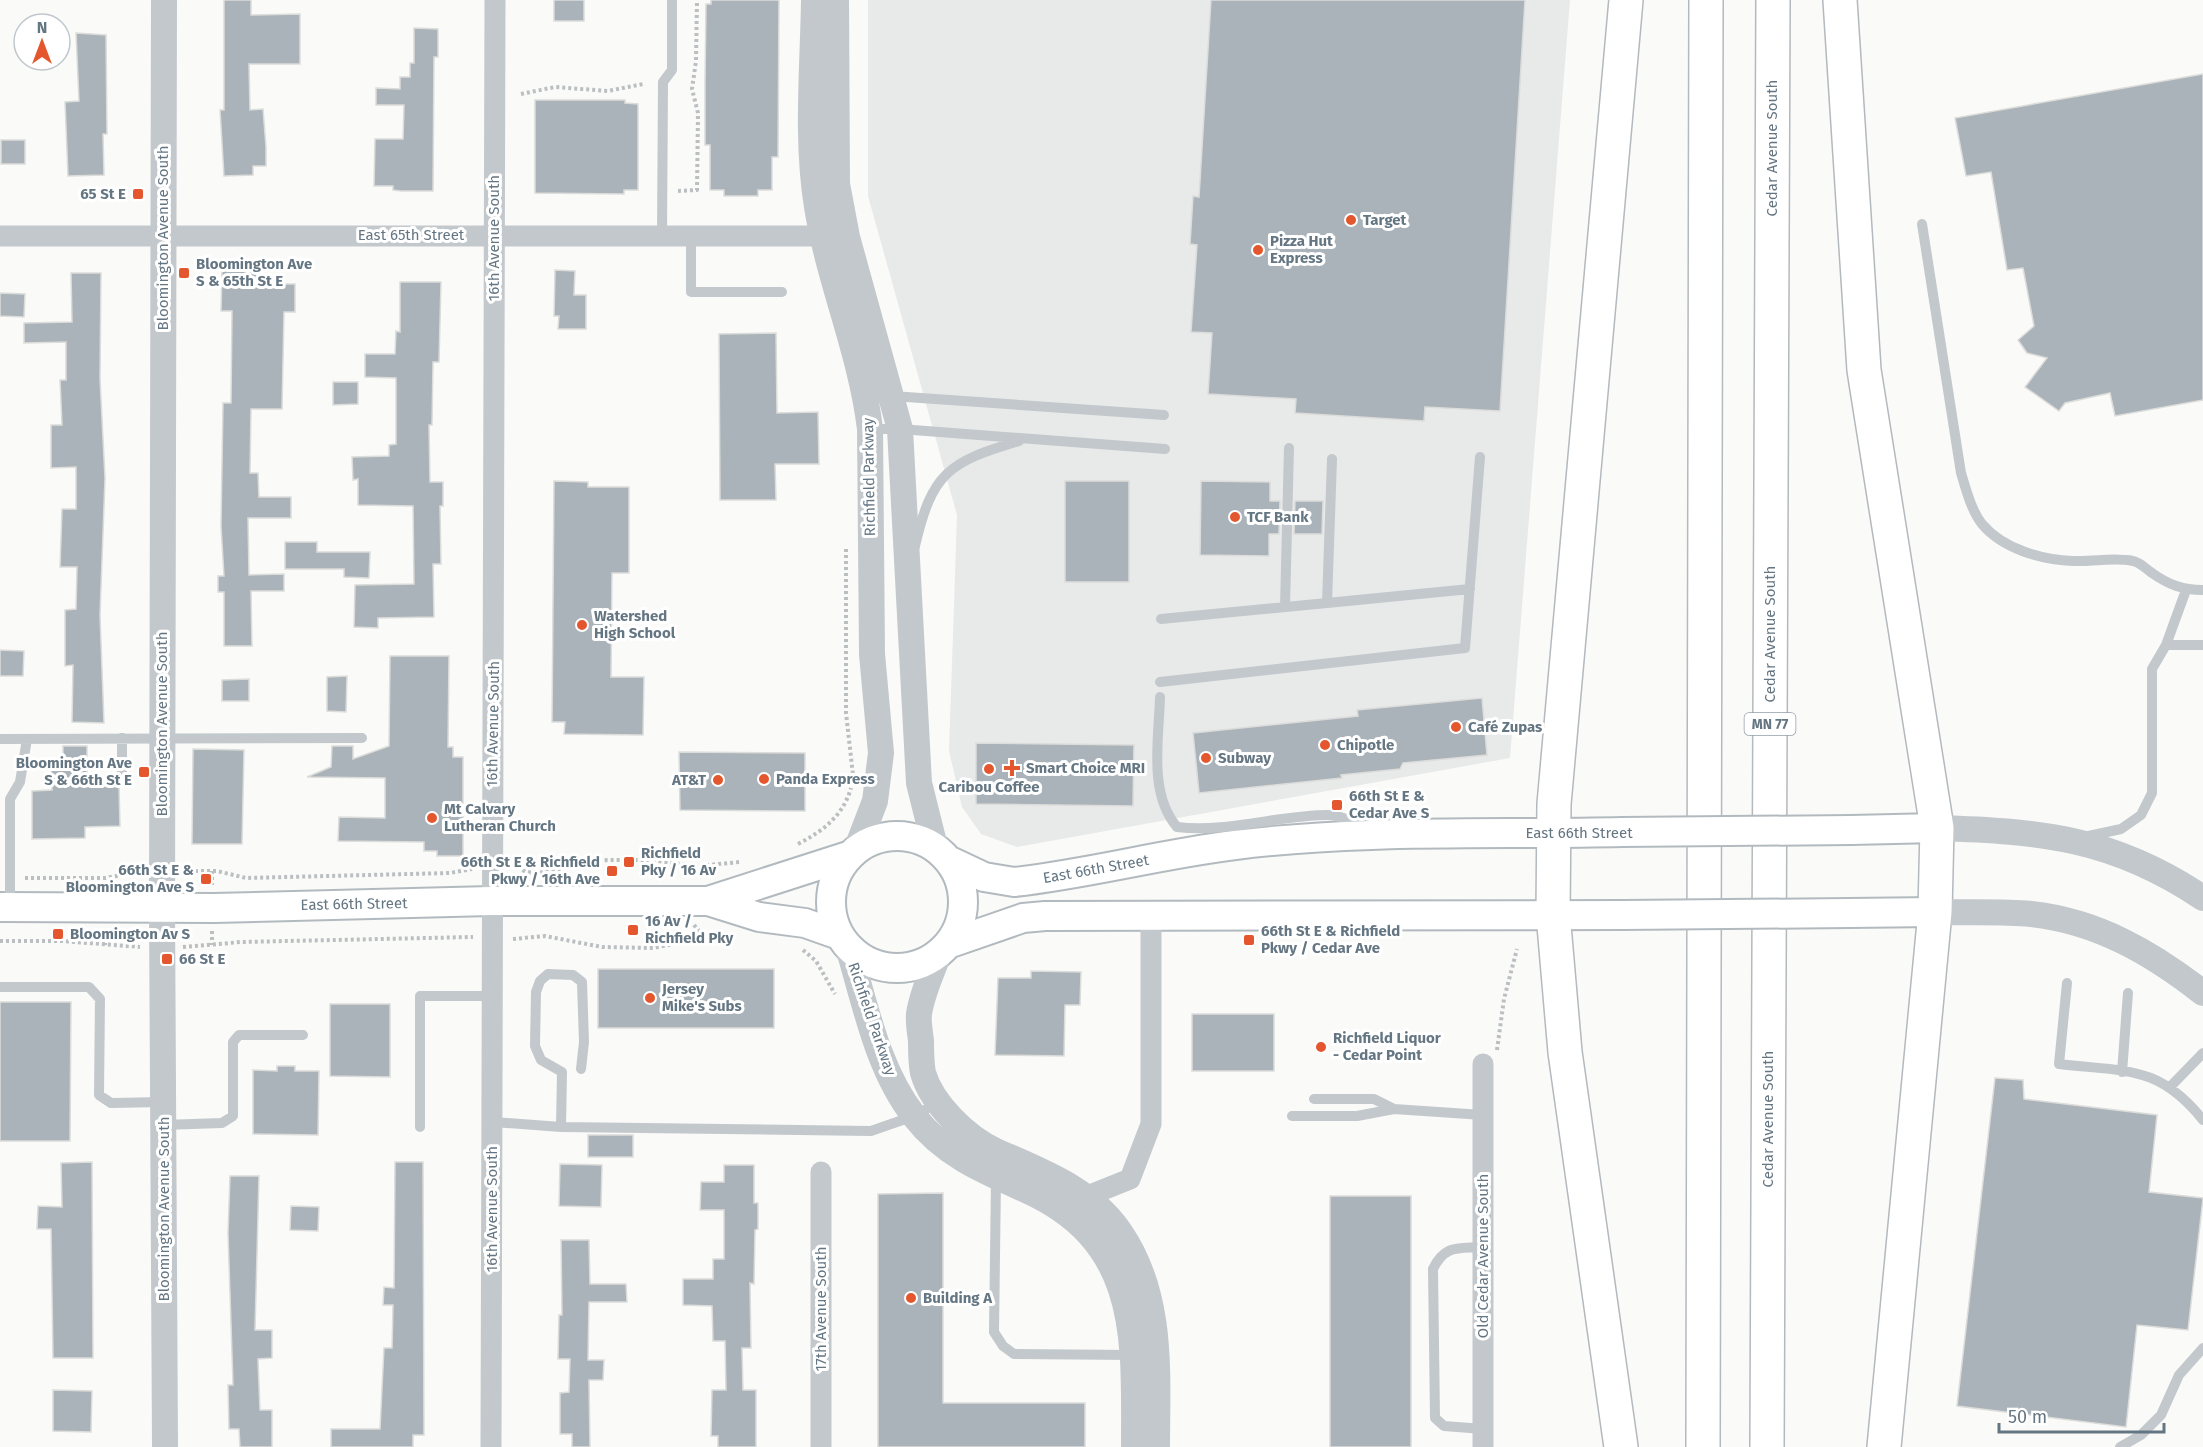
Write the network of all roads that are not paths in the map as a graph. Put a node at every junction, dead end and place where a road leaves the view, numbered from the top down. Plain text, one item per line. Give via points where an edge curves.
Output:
1 (164, 0) edge
2 (495, 0) edge
3 (672, 0) edge
4 (814, 0) edge
5 (836, 0) edge
6 (1626, 0) edge
7 (1706, 0) edge
8 (1773, 0) edge
9 (1840, 0) edge
10 (1922, 224) dead end
11 (163, 235) junction
12 (494, 235) junction
13 (662, 235) junction
14 (0, 236) edge
15 (691, 236) junction
16 (822, 236) junction
17 (782, 292) dead end
18 (879, 396) junction
19 (1164, 416) dead end
20 (870, 429) junction
21 (900, 429) junction
22 (1026, 439) junction
23 (1289, 448) dead end
24 (1164, 449) dead end
25 (1480, 457) dead end
26 (1332, 459) dead end
27 (870, 564) junction
28 (909, 570) junction
29 (1470, 589) junction
30 (2186, 590) junction
31 (2203, 590) edge
32 (1327, 603) junction
33 (1286, 607) junction
34 (1161, 619) dead end
35 (2166, 645) junction
36 (2203, 645) edge
37 (1160, 682) dead end
38 (914, 688) junction
39 (1160, 697) dead end
40 (122, 738) junction
41 (162, 738) junction
42 (362, 738) dead end
43 (0, 739) edge
44 (27, 739) junction
45 (122, 777) dead end
46 (1937, 828) junction
47 (5, 834) edge
48 (1393, 834) junction
49 (1554, 834) junction
50 (2072, 839) junction
51 (853, 852) junction
52 (943, 854) junction
53 (2203, 898) edge
54 (491, 901) junction
55 (708, 901) junction
56 (5, 907) edge
57 (162, 908) junction
58 (1935, 912) junction
59 (1553, 914) junction
60 (1151, 916) junction
61 (843, 941) junction
62 (944, 949) junction
63 (2067, 983) dead end
64 (0, 987) edge
65 (2128, 993) dead end
66 (2203, 993) edge
67 (492, 996) junction
68 (303, 1035) dead end
69 (2203, 1053) edge
70 (1484, 1064) road end
71 (581, 1068) dead end
72 (2122, 1072) junction
73 (2170, 1087) junction
74 (1314, 1100) dead end
75 (939, 1102) junction
76 (1394, 1109) junction
77 (163, 1113) junction
78 (1484, 1114) junction
79 (914, 1116) junction
80 (1292, 1116) dead end
81 (2203, 1120) edge
82 (493, 1122) junction
83 (420, 1127) dead end
84 (561, 1127) junction
85 (821, 1172) dead end
86 (996, 1179) junction
87 (1085, 1197) junction
88 (1483, 1247) junction
89 (2203, 1348) edge
90 (1145, 1356) junction
91 (1483, 1438) edge
92 (165, 1447) edge
93 (491, 1447) edge
94 (821, 1447) edge
95 (1134, 1447) edge
96 (1157, 1447) edge
97 (1621, 1447) edge
98 (1703, 1447) edge
99 (1767, 1447) edge
100 (1884, 1447) edge
101 (2120, 1447) edge

1 - 11 street, Bloomington Avenue South
2 - 12 street, 16th Avenue South
3 - 13 lane via 672,70 663,82
4 - 16 street, Richfield Parkway via 813,160
5 - 18 street, Richfield Parkway via 838,194
6 - 49 highway
7 - 98 highway
8 - 99 highway, Cedar Avenue South / MN 77
9 - 46 highway via 1864,370
10 - 30 lane via 1961,473 1982,524 2011,546 2045,558 2136,561 2165,582
11 - 12 street, East 65th Street
11 - 14 street, East 65th Street
11 - 41 street, Bloomington Avenue South
12 - 13 street, East 65th Street
12 - 54 street, 16th Avenue South
13 - 15 street, East 65th Street
15 - 16 street, East 65th Street
15 - 17 lane via 691,292
16 - 18 street, Richfield Parkway
18 - 19 lane
18 - 20 street, Richfield Parkway
18 - 21 street, Richfield Parkway
20 - 21 lane
20 - 27 street, Richfield Parkway
21 - 22 lane
21 - 28 street, Richfield Parkway
22 - 24 lane
22 - 28 lane via 986,451 947,472 923,512
23 - 33 lane
25 - 29 lane
26 - 32 lane
27 - 38 street via 893,576
27 - 51 street, Richfield Parkway via 880,782
28 - 38 street, Richfield Parkway
29 - 32 lane
29 - 37 lane via 1465,648
30 - 31 lane
30 - 35 lane
32 - 33 lane
33 - 34 lane
35 - 36 lane
35 - 50 lane via 2152,669 2152,793 2141,815 2121,830
38 - 52 street, Richfield Parkway via 919,783
39 - 48 lane via 1159,788 1166,814 1177,826 1226,827 1330,815
40 - 41 lane
40 - 44 lane
40 - 45 lane
41 - 42 lane
41 - 57 street, Bloomington Avenue South
43 - 44 lane
44 - 47 lane via 20,782 10,799
46 - 49 main road, East 66th Street, bridge
46 - 50 street, East 66th Street via 2017,831
46 - 58 highway
47 - 56 lane via 10,878
48 - 49 main road, East 66th Street
48 - 52 main road, East 66th Street via 1235,845 1014,882 984,877
49 - 59 highway
50 - 53 street, East 66th Street via 2164,873
51 - 52 main road via 875,838 896,835 916,838
51 - 55 main road, East 66th Street
51 - 61 main road via 836,873 830,894 831,915
52 - 62 main road via 960,881 964,903 959,924
54 - 55 main road, East 66th Street
54 - 57 main road, East 66th Street
54 - 67 street, 16th Avenue South
55 - 61 main road, East 66th Street via 759,917 805,923
56 - 57 main road, East 66th Street
57 - 77 street, Bloomington Avenue South
58 - 59 main road, bridge
58 - 66 street via 2031,914 2074,922 2139,947
58 - 100 highway
59 - 60 main road
59 - 97 highway via 1565,1052
60 - 62 main road via 1023,918
60 - 87 street via 1151,1124 1130,1179
61 - 62 main road via 864,960 902,968 921,964
61 - 79 street, Richfield Parkway via 890,1077
62 - 75 street, Richfield Parkway via 919,1016 923,1073
63 - 72 lane via 2058,1064
64 - 77 lane via 89,987 100,999 99,1095 111,1103
65 - 72 lane
67 - 82 street, 16th Avenue South
67 - 83 lane via 420,996
68 - 77 lane via 239,1035 233,1042 232,1116 222,1123
69 - 73 lane
70 - 78 street, Old Cedar Avenue South
71 - 84 lane via 585,995 582,982 573,975 548,974 536,992 535,1046 541,1060 562,1072
72 - 73 lane via 2142,1073
73 - 81 lane
74 - 76 lane via 1374,1100
75 - 79 lane
75 - 87 street, Richfield Parkway via 967,1132 993,1150 1068,1184
76 - 78 lane
76 - 80 lane via 1357,1116
77 - 92 street, Bloomington Avenue South
78 - 88 street, Old Cedar Avenue South
79 - 84 lane via 872,1131
79 - 86 street, Richfield Parkway via 954,1156
82 - 84 lane
82 - 93 street, 16th Avenue South
85 - 94 street, 17th Avenue South
86 - 90 street, Richfield Parkway via 1059,1208 1094,1236 1120,1286
86 - 90 lane via 993,1332 1003,1346 1014,1354
87 - 90 street, Richfield Parkway via 1119,1230 1139,1265 1154,1313
88 - 91 street, Old Cedar Avenue South
88 - 91 lane via 1452,1249 1440,1255 1433,1269 1435,1418 1444,1426
89 - 101 lane via 2179,1375 2161,1416 2141,1435
90 - 95 street, Richfield Parkway
90 - 96 street, Richfield Parkway

